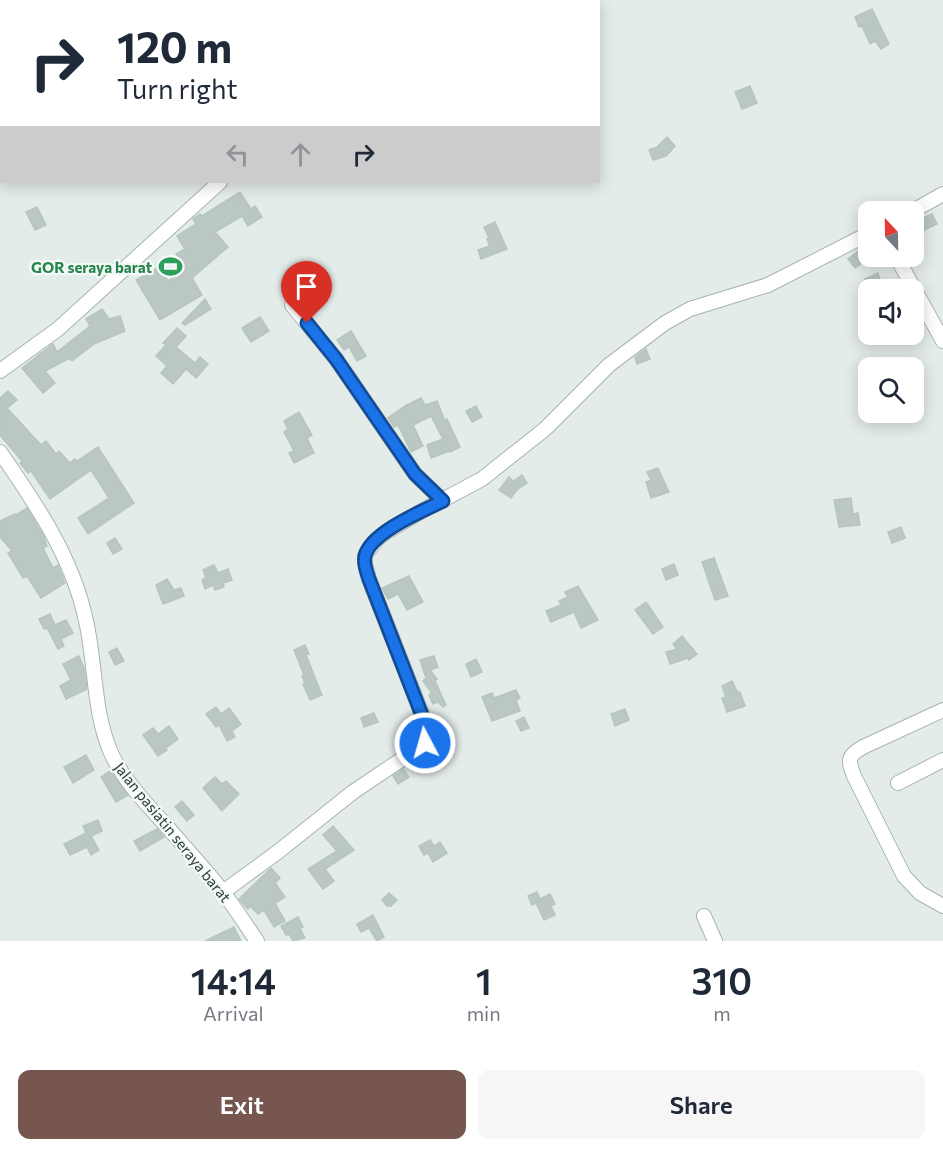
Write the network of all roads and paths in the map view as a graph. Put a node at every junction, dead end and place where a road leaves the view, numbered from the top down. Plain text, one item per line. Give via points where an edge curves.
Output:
1 (219, 183) edge
2 (943, 194) edge
3 (924, 205) edge
4 (858, 239) edge
5 (902, 267) edge
6 (292, 305) dead end
7 (943, 341) edge
8 (0, 370) edge
9 (0, 452) edge
10 (443, 501) junction
11 (943, 710) edge
12 (943, 760) edge
13 (898, 783) dead end
14 (223, 892) junction
15 (943, 906) edge
16 (704, 916) dead end
17 (257, 941) edge
18 (715, 941) edge

1 - 8 street via 58,329
2 - 3 street
4 - 10 street via 768,285 690,309 665,323 609,365 545,429 482,479
5 - 7 street
6 - 10 street via 336,359 415,474
9 - 14 street, Jalan pasiatin seraya barat via 52,533 76,587 86,619 99,707 112,754 144,800
10 - 14 street via 386,532 365,555 369,579 425,723 427,740
11 - 15 street via 863,747 850,762 904,876 920,893
12 - 13 street
14 - 17 street, Jalan pasiatin seraya barat
16 - 18 street

